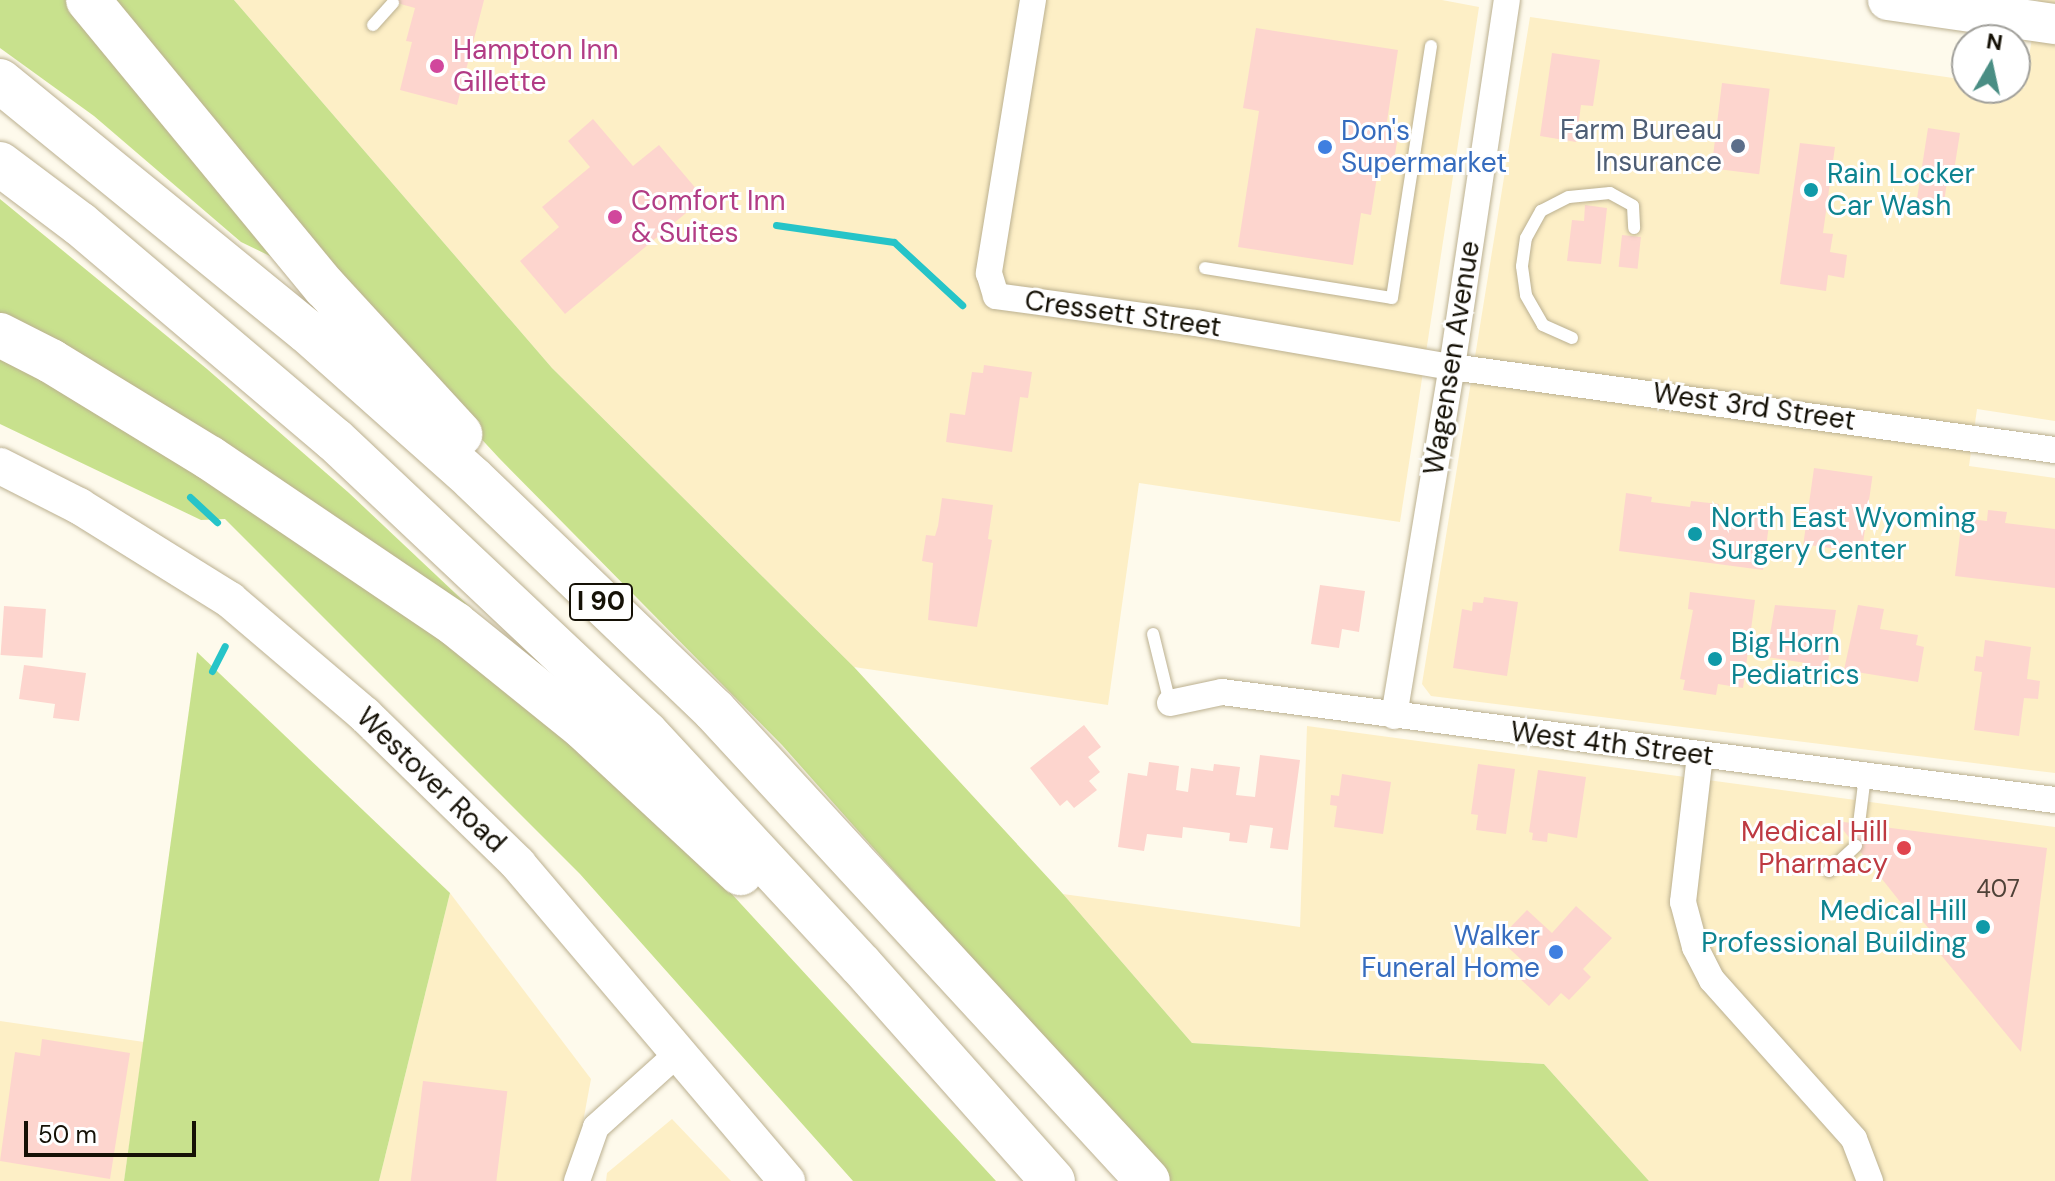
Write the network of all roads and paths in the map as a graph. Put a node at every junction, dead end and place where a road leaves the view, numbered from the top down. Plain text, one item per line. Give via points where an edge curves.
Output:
1 (88, 0) edge
2 (1033, 0) edge
3 (1507, 0) edge
4 (1888, 0) edge
5 (393, 3) dead end
6 (2055, 24) edge
7 (373, 25) dead end
8 (1431, 46) dead end
9 (0, 81) edge
10 (0, 164) edge
11 (1634, 228) dead end
12 (1205, 268) dead end
13 (0, 335) edge
14 (1572, 338) dead end
15 (1452, 367) junction
16 (2055, 450) edge
17 (0, 466) edge
18 (1153, 634) dead end
19 (1170, 703) joint
20 (714, 710) junction
21 (1394, 716) junction
22 (1700, 755) junction
23 (1865, 776) junction
24 (2055, 800) edge
25 (1859, 824) dead end
26 (1856, 846) dead end
27 (1829, 871) dead end
28 (677, 1054) junction
29 (577, 1181) edge
30 (787, 1181) edge
31 (1053, 1181) edge
32 (1148, 1181) edge
33 (1870, 1181) edge

1 - 20 highway, I 90 via 325,287
2 - 15 street, Cressett Street via 989,273 996,296 1196,323
3 - 15 street, Wagensen Avenue
4 - 6 main road
5 - 7 lane
8 - 12 lane via 1392,298
9 - 20 highway, I 90 via 307,331 473,479
10 - 31 highway, I 90 via 80,224 335,440 646,733
11 - 14 lane via 1633,206 1610,193 1569,197 1541,211 1533,225 1522,266 1526,295 1543,325
13 - 31 highway, I 90 via 210,458 467,634 585,729 736,869
15 - 16 street, West 3rd Street
15 - 21 street, Wagensen Avenue
17 - 28 street, Westover Road via 79,506 230,600 365,715 518,864
18 - 19 lane
19 - 21 street, West 4th Street via 1222,692
20 - 32 highway, I 90
21 - 22 street, West 4th Street
22 - 23 street, West 4th Street
22 - 33 street via 1683,902 1695,947 1712,980 1854,1139
23 - 24 street, West 4th Street
23 - 25 lane
26 - 27 lane
28 - 29 street via 596,1127
28 - 30 street, Westover Road

